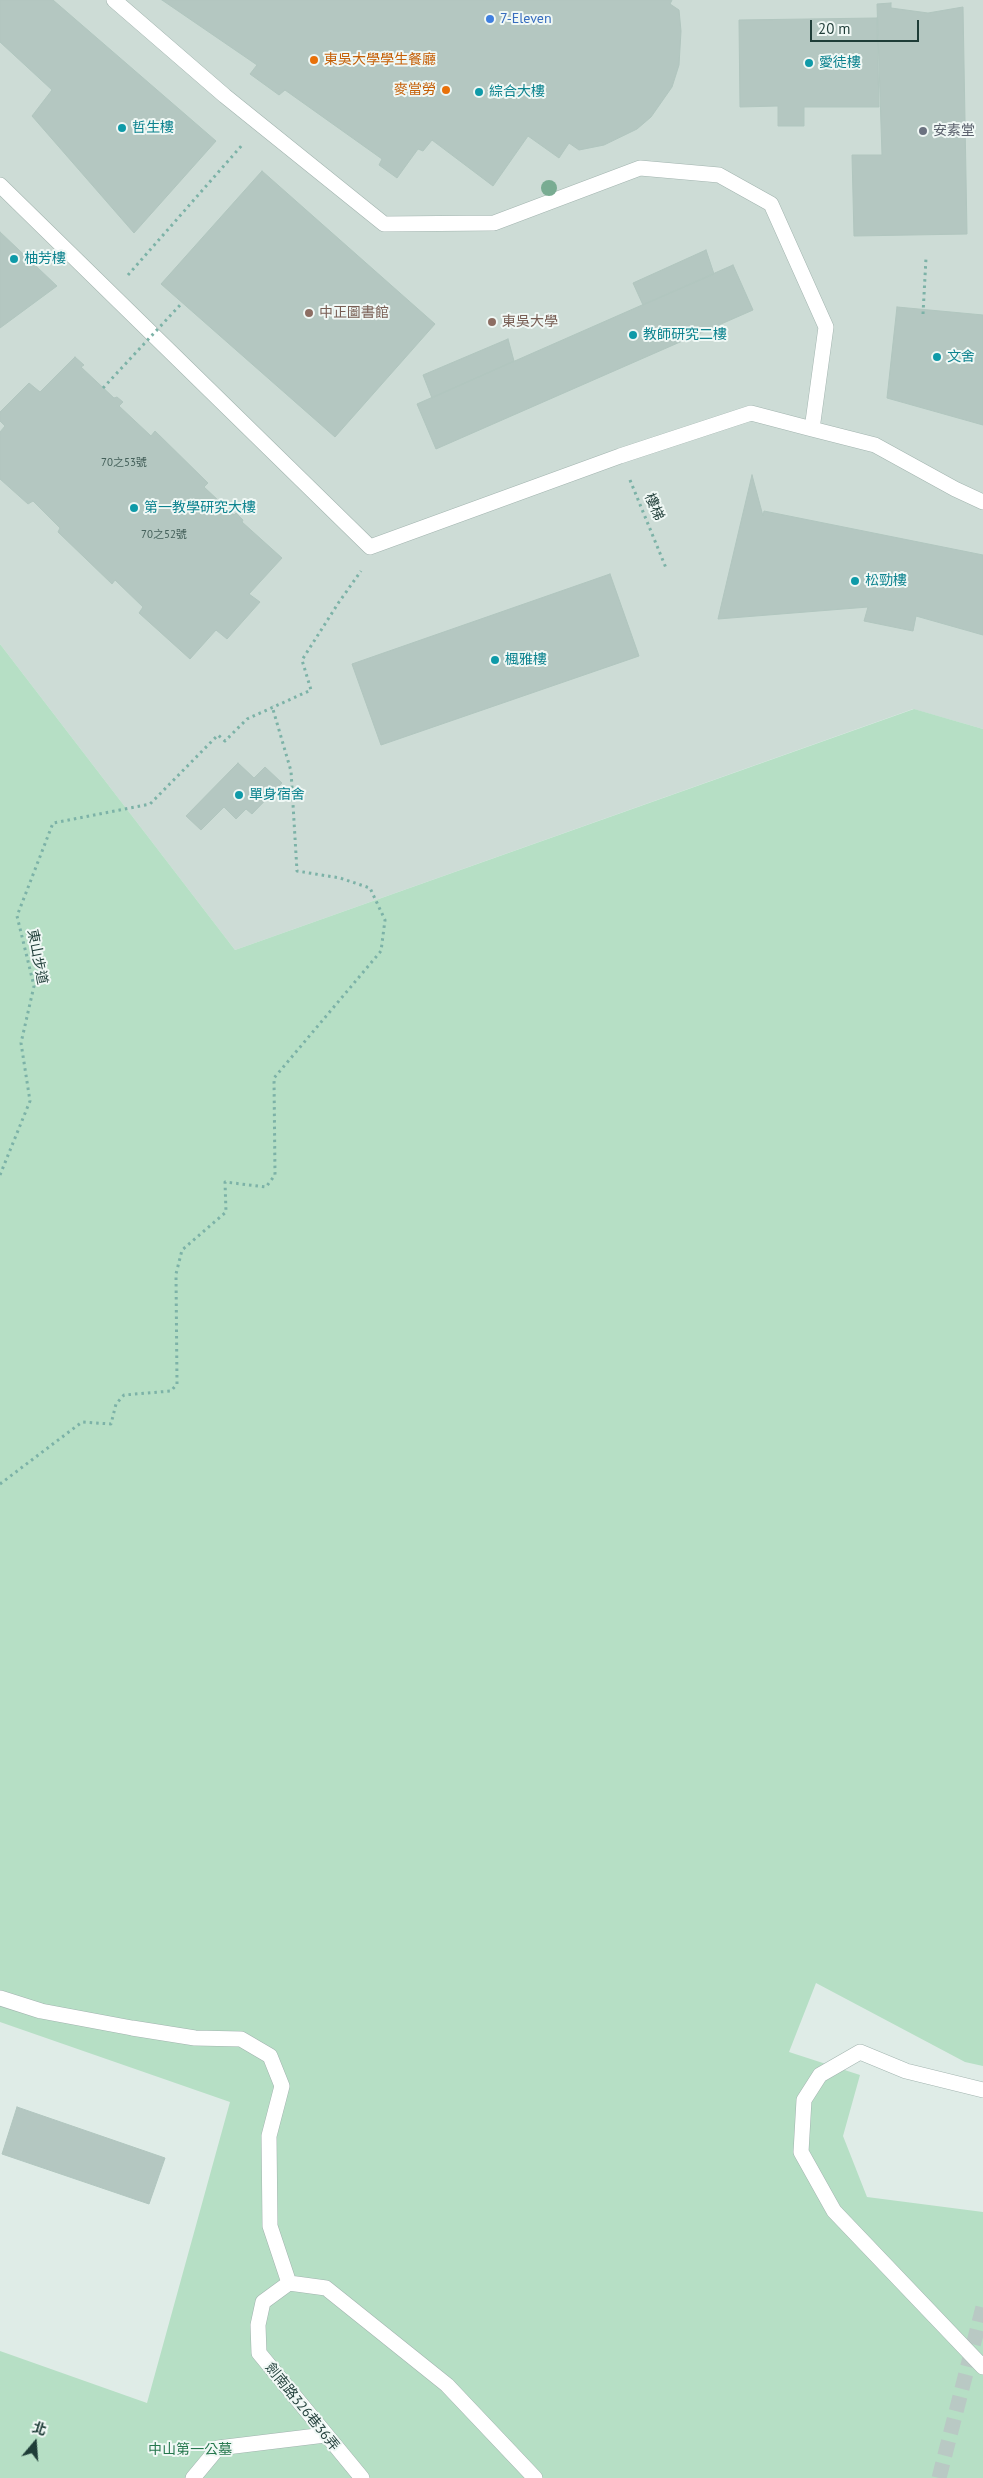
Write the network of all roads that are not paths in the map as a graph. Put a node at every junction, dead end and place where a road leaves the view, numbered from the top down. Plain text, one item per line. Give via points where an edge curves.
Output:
1 (114, 0) edge
2 (0, 185) edge
3 (812, 429) junction
4 (983, 502) edge
5 (0, 1998) edge
6 (983, 2090) edge
7 (289, 2283) junction
8 (983, 2367) edge
9 (325, 2435) junction
10 (193, 2478) edge
11 (362, 2478) edge
12 (535, 2478) edge

1 - 3 lane via 260,125 384,224 494,222 640,168 718,175 771,204 826,327
2 - 3 lane via 370,547 620,456 751,413
3 - 4 lane via 875,445
5 - 7 lane via 41,2011 132,2028 195,2038 241,2039 270,2056 282,2086 269,2136 270,2226
6 - 8 lane via 906,2071 860,2052 820,2075 804,2100 801,2152 834,2211
7 - 9 lane, 劍南路326巷36弄 via 264,2302 258,2325 259,2353
7 - 12 lane via 326,2288 446,2385
9 - 10 lane via 218,2448
9 - 11 lane, 劍南路326巷36弄

